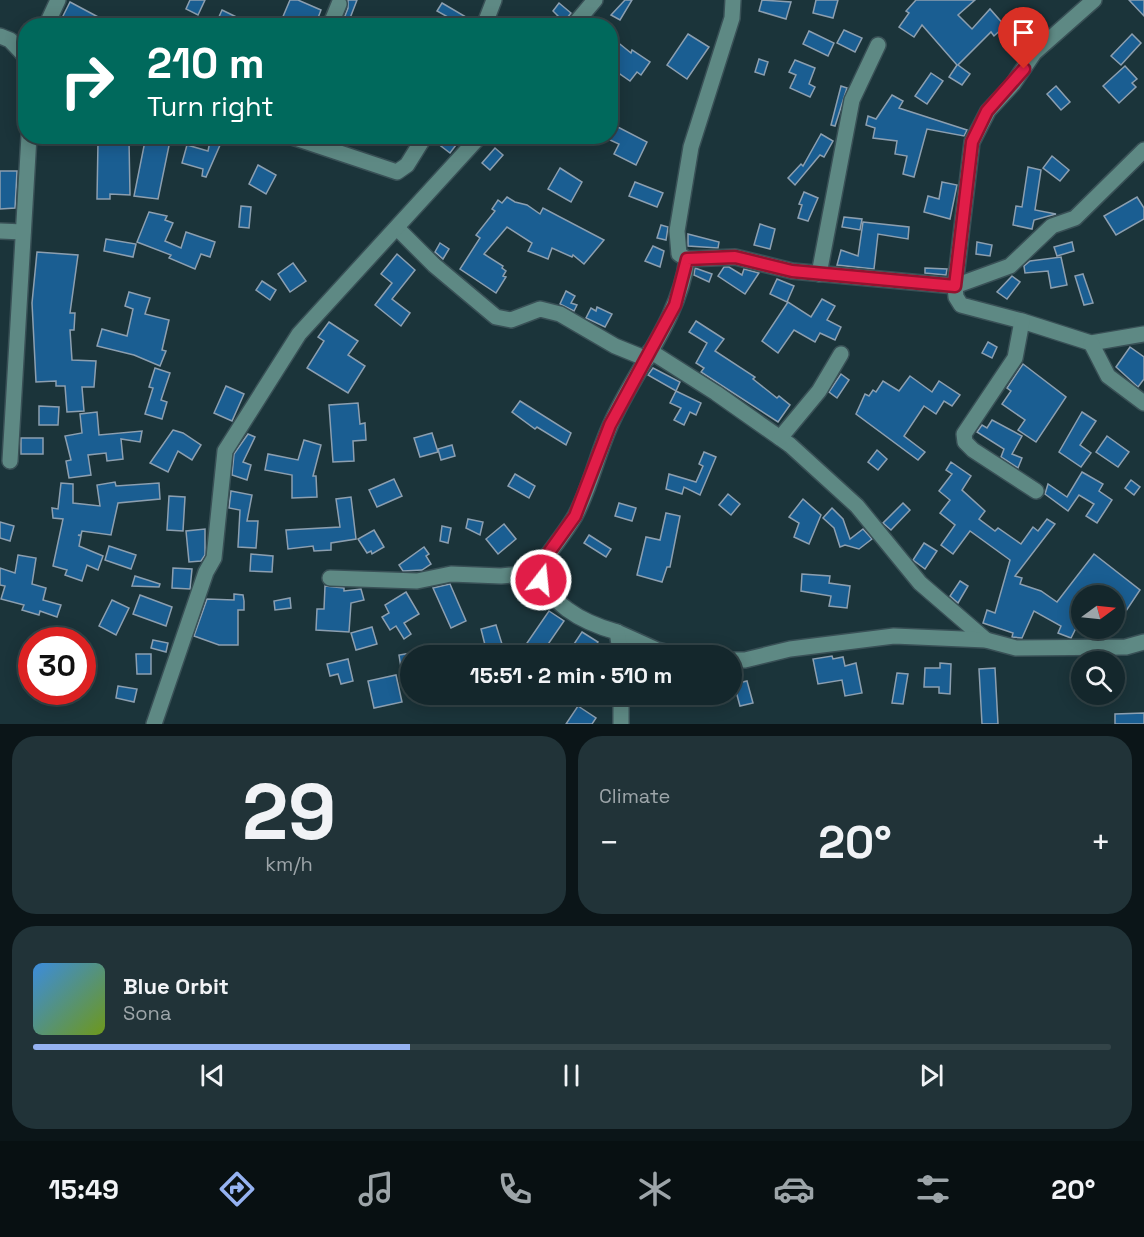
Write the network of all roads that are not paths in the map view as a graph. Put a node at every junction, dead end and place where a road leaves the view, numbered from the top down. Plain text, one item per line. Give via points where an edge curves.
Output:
1 (58, 0) edge
2 (494, 0) edge
3 (595, 0) edge
4 (734, 0) edge
5 (1094, 0) edge
6 (339, 4) dead end
7 (50, 18) edge
8 (333, 18) edge
9 (487, 18) edge
10 (580, 18) edge
11 (0, 36) edge
12 (878, 45) dead end
13 (18, 48) edge
14 (29, 144) edge
15 (313, 144) edge
16 (420, 144) edge
17 (473, 144) edge
18 (1144, 150) edge
19 (397, 228) junction
20 (0, 231) edge
21 (24, 232) junction
22 (687, 259) junction
23 (819, 274) junction
24 (955, 286) junction
25 (1022, 321) junction
26 (1144, 334) edge
27 (1091, 343) junction
28 (841, 354) dead end
29 (649, 355) junction
30 (1144, 403) edge
31 (780, 438) junction
32 (10, 461) dead end
33 (1036, 491) dead end
34 (540, 565) junction
35 (330, 578) dead end
36 (617, 632) junction
37 (986, 640) junction
38 (1144, 642) edge
39 (619, 645) edge
40 (646, 645) edge
41 (742, 660) edge
42 (621, 705) edge
43 (154, 724) edge
44 (621, 724) edge

1 - 7 street
2 - 9 street
3 - 10 street
4 - 22 street via 690,158 677,231 679,254
5 - 24 street via 1034,53 1013,84 987,111 972,142
6 - 8 street
11 - 13 street
12 - 23 street via 852,100
14 - 21 street
15 - 16 street via 397,172 407,165
17 - 19 street
18 - 24 street via 1075,218 1052,226 1010,266
19 - 29 street via 434,265 496,316 512,320 540,309 560,314 615,346
19 - 43 street via 299,334 225,451 214,558
20 - 21 street
21 - 32 street
22 - 23 street via 735,257
22 - 29 street via 675,305
23 - 24 street
24 - 25 street via 961,305
25 - 27 street
25 - 33 street via 1015,358 964,434 965,442 973,450
26 - 27 street
27 - 30 street via 1108,376
28 - 31 street via 819,391
29 - 31 street
29 - 34 street via 610,425 575,516
31 - 37 street via 857,506 920,583
34 - 35 street via 522,574 501,576 451,574 417,581
34 - 36 street via 546,589 566,609
36 - 39 street
36 - 40 street
37 - 38 street via 1016,648 1126,647
37 - 41 street via 894,636 790,649
42 - 44 street

